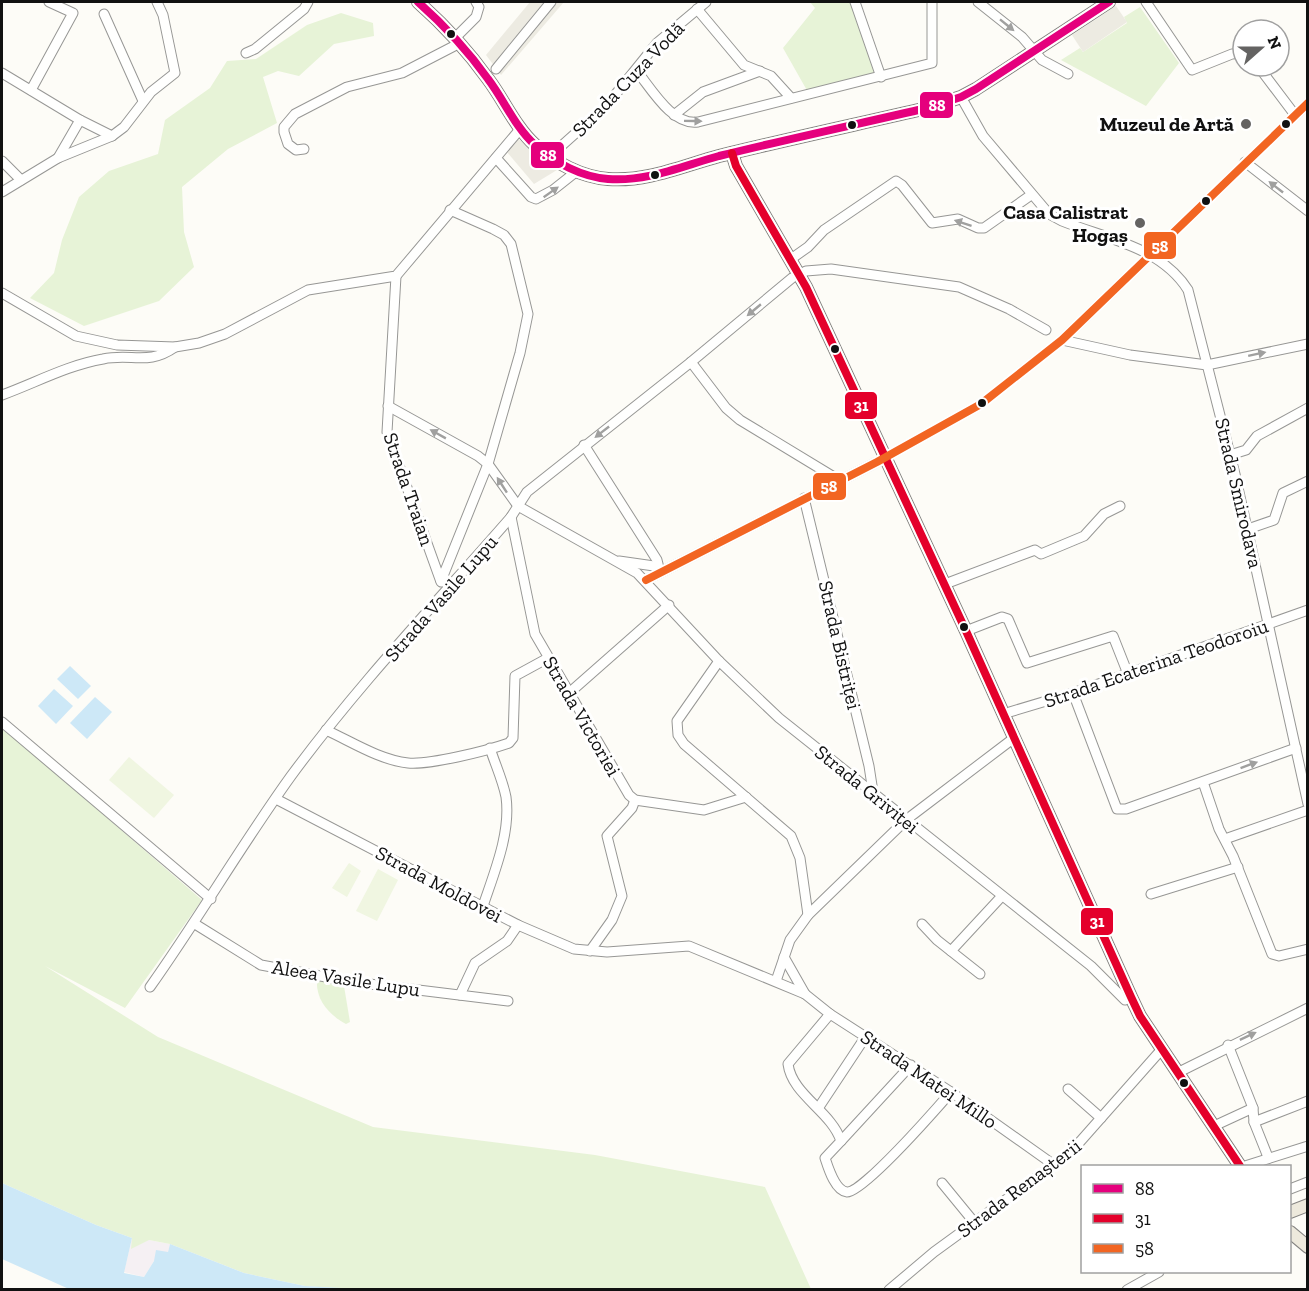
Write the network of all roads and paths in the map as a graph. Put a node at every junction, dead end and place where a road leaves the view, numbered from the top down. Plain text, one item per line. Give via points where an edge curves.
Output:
1 (49, 2) edge
2 (157, 2) edge
3 (308, 2) edge
4 (418, 2) edge
5 (476, 2) edge
6 (551, 2) edge
7 (706, 2) edge
8 (855, 2) edge
9 (930, 2) edge
10 (978, 2) edge
11 (1109, 2) edge
12 (1146, 2) edge
13 (697, 9) junction
14 (104, 14) dead end
15 (457, 41) junction
16 (1034, 50) junction
17 (246, 53) dead end
18 (1231, 55) edge
19 (496, 69) dead end
20 (636, 70) junction
21 (759, 71) junction
22 (2, 73) edge
23 (1068, 74) dead end
24 (881, 77) junction
25 (1267, 78) edge
26 (31, 90) junction
27 (960, 97) junction
28 (791, 98) junction
29 (143, 101) junction
30 (1308, 103) edge
31 (674, 115) junction
32 (1295, 115) junction
33 (80, 120) junction
34 (521, 128) junction
35 (112, 136) junction
36 (304, 148) dead end
37 (732, 153) junction
38 (549, 157) junction
39 (58, 158) junction
40 (496, 158) junction
41 (2, 161) edge
42 (1245, 162) junction
43 (577, 171) junction
44 (21, 180) junction
45 (2, 192) edge
46 (1030, 195) junction
47 (450, 210) junction
48 (1308, 211) edge
49 (1152, 255) junction
50 (792, 259) junction
51 (800, 274) junction
52 (396, 276) junction
53 (2, 293) edge
54 (1046, 330) dead end
55 (1062, 340) junction
56 (1308, 344) edge
57 (175, 347) junction
58 (691, 362) junction
59 (1207, 365) junction
60 (2, 395) edge
61 (388, 406) junction
62 (1308, 408) edge
63 (584, 445) junction
64 (1230, 455) junction
65 (885, 457) junction
66 (488, 464) junction
67 (1308, 481) edge
68 (836, 482) junction
69 (804, 498) junction
70 (518, 506) junction
71 (1120, 506) dead end
72 (511, 517) junction
73 (1248, 529) junction
74 (617, 562) junction
75 (660, 572) junction
76 (441, 580) junction
77 (646, 580) junction
78 (945, 585) junction
79 (445, 592) junction
80 (669, 605) junction
81 (1308, 610) edge
82 (1269, 623) junction
83 (966, 631) junction
84 (548, 658) junction
85 (719, 661) junction
86 (1128, 674) junction
87 (1073, 693) junction
88 (568, 694) junction
89 (1003, 714) junction
90 (2, 722) edge
91 (327, 730) junction
92 (1014, 738) junction
93 (490, 748) junction
94 (1296, 748) junction
95 (1203, 782) junction
96 (873, 792) junction
97 (746, 797) junction
98 (276, 799) junction
99 (635, 800) junction
100 (1308, 804) edge
101 (1308, 810) edge
102 (906, 820) junction
103 (1225, 839) junction
104 (1238, 867) junction
105 (1151, 894) dead end
106 (1001, 897) junction
107 (211, 899) junction
108 (483, 906) junction
109 (808, 915) junction
110 (195, 924) junction
111 (922, 924) dead end
112 (518, 925) junction
113 (1308, 949) edge
114 (590, 951) junction
115 (951, 951) junction
116 (607, 952) joint
117 (784, 957) junction
118 (980, 974) dead end
119 (776, 981) junction
120 (150, 987) dead end
121 (805, 994) junction
122 (460, 995) junction
123 (1131, 997) junction
124 (508, 1001) dead end
125 (1308, 1008) edge
126 (830, 1014) junction
127 (866, 1036) junction
128 (1228, 1045) junction
129 (1162, 1049) junction
130 (911, 1065) junction
131 (1178, 1072) junction
132 (1068, 1089) dead end
133 (951, 1092) junction
134 (1308, 1101) edge
135 (819, 1107) junction
136 (1253, 1108) junction
137 (1101, 1118) junction
138 (1254, 1122) junction
139 (1214, 1126) junction
140 (841, 1141) junction
141 (1308, 1146) edge
142 (1268, 1157) junction
143 (1054, 1165) junction
144 (1239, 1165) edge
145 (1250, 1165) edge
146 (1308, 1182) edge
147 (942, 1183) dead end
148 (1291, 1189) edge
149 (1308, 1206) edge
150 (1291, 1212) edge
151 (974, 1222) junction
152 (1291, 1233) edge
153 (1308, 1247) edge
154 (1157, 1273) edge
155 (889, 1290) edge
156 (1127, 1290) edge

1 - 26 street via 73,13
2 - 29 street via 176,73
3 - 17 street
4 - 15 main road
5 - 15 street via 476,17
6 - 19 street
7 - 13 street, Strada Cuza Vodă
8 - 24 street
9 - 24 street via 932,63
10 -> 16 street
11 - 16 main road
12 - 18 street via 1192,70
13 - 20 street, Strada Cuza Vodă via 657,43
13 - 21 street via 744,65
14 - 29 street
15 - 34 main road
15 - 36 street via 402,73 346,87 295,114 284,132 288,144 296,150
16 - 23 street via 1042,60
16 - 27 main road
20 - 31 street
20 - 38 street, Strada Cuza Vodă via 606,106
21 - 28 street via 771,76
21 - 31 street via 704,92
22 - 26 street
24 - 28 street
25 - 32 street
26 - 33 street
27 - 37 main road
27 - 46 street, Strada Smirodava via 983,136
31 -> 28 street via 684,122 698,122
29 - 35 street via 124,127
30 - 32 street
32 - 42 street
33 - 35 street
33 - 39 street
34 - 38 main road
34 - 40 street
35 - 39 street
37 - 43 main road via 627,180 592,177
37 - 50 main road
38 - 43 main road
39 - 44 street
40 -> 43 street via 536,199
40 - 47 street
41 - 44 street
48 -> 42 street
42 - 49 street
44 - 45 street
46 - 49 street, Strada Smirodava via 1062,221
46 -> 50 street via 991,226 978,228 958,219 932,223 902,185 892,182 824,230
47 - 52 street
47 - 66 street via 504,235 511,244 526,300 528,314 519,360
49 - 55 street
49 - 59 street, Strada Smirodava via 1172,268 1188,290
50 - 51 main road
51 - 54 street via 831,269 959,287
51 -> 58 street, Strada Vasile Lupu
51 - 65 main road
52 - 57 street via 308,290 225,334
52 - 61 street, Strada Traian
53 - 57 street via 76,336 117,345
55 - 59 street via 1130,355
55 - 65 street via 967,414
59 -> 56 street
57 - 60 street via 161,357 103,359
58 -> 63 street, Strada Vasile Lupu
58 - 68 street via 740,420 834,477
59 - 64 street, Strada Smirodava
66 -> 61 street, Strada Griviței
61 - 76 street, Strada Traian via 387,432
62 - 64 street via 1257,435 1246,450
63 - 70 street, Strada Vasile Lupu via 527,492
63 - 75 street via 657,560
64 - 73 street, Strada Smirodava
65 - 68 street
65 - 78 main road
70 -> 66 street, Strada Griviței
66 - 76 street
67 - 73 street via 1283,493 1274,520
68 - 69 street
69 - 75 street
69 - 96 street, Strada Bistriței via 870,766
70 - 72 street, Strada Vasile Lupu
70 - 74 street, Strada Griviței
71 - 78 street via 1104,514 1079,538 1041,554 1035,550
72 - 79 street, Strada Vasile Lupu
72 - 84 street, Strada Victoriei via 531,619
73 - 82 street, Strada Smirodava
74 - 75 street, Strada Griviței via 654,566
74 - 77 street, Strada Griviței
75 - 77 street
76 - 79 street, Strada Traian
77 - 80 street, Strada Griviței
78 - 83 main road
79 - 91 street, Strada Vasile Lupu
80 - 85 street, Strada Griviței
80 - 88 street
81 - 82 street, Strada Ecaterina Teodoroiu
82 - 86 street, Strada Ecaterina Teodoroiu
82 - 94 street, Strada Smirodava
83 - 86 street via 1002,617 1008,619 1028,663 1113,636
83 - 89 main road
84 - 88 street, Strada Victoriei
84 - 93 street via 515,676 513,738 509,744
85 - 96 street, Strada Griviței via 779,718
85 - 97 street via 677,721 678,735
86 - 87 street, Strada Ecaterina Teodoroiu
87 - 89 street, Strada Ecaterina Teodoroiu
87 - 95 street via 1117,809 1126,810
88 - 99 street, Strada Victoriei via 620,784
89 - 92 main road
90 - 107 street
91 - 93 street via 408,763
91 - 98 street, Strada Vasile Lupu
92 - 102 street
92 - 123 main road
93 - 108 street via 507,809 501,849
95 -> 94 street
94 - 100 street, Strada Smirodava
95 - 103 street
96 - 102 street, Strada Griviței
97 - 99 street via 704,810
97 - 109 street via 795,842
98 - 107 street, Strada Vasile Lupu
98 - 108 street, Strada Moldovei
99 - 114 street via 607,836 622,896 612,920
101 - 103 street
102 - 106 street, Strada Griviței
102 - 109 street
103 - 104 street
104 - 105 street
104 - 113 street via 1272,954
106 - 115 street
106 - 123 street, Strada Griviței via 1091,966 1125,1000
107 - 110 street, Strada Vasile Lupu
108 - 112 street, Strada Moldovei
109 - 117 street via 794,932
110 - 120 street, Strada Vasile Lupu
110 - 122 street, Aleea Vasile Lupu via 261,965 353,982
111 - 115 street
112 - 114 street, Strada Moldovei via 574,949
112 - 122 street via 507,941 475,963
114 - 116 street, Strada Moldovei
115 - 118 street
116 - 119 street, Strada Matei Millo via 689,946
117 - 119 street
117 - 121 street, Strada Matei Millo
119 - 121 street, Strada Matei Millo
121 - 126 street, Strada Matei Millo
122 - 124 street, Aleea Vasile Lupu
123 - 129 main road
128 -> 125 street
126 - 127 street, Strada Matei Millo
126 - 135 street via 788,1064 793,1080
127 - 130 street, Strada Matei Millo
127 - 135 street
128 - 131 street
128 - 136 street
129 - 131 main road
129 - 137 street, Strada Renașterii
130 - 133 street, Strada Matei Millo
130 - 140 street
131 - 139 main road
132 - 137 street
133 - 140 street via 887,1161 849,1192 837,1184 825,1158
133 - 143 street, Strada Matei Millo
134 - 138 street
135 - 140 street
136 - 138 street
136 - 139 street
137 - 143 street, Strada Renașterii via 1083,1141
138 - 142 street
139 - 144 main road
141 - 142 street
142 - 145 street
143 - 151 street, Strada Renașterii
146 - 148 street
147 - 151 street
149 - 150 main road
151 - 155 street, Strada Renașterii
152 - 153 main road
154 - 156 street

